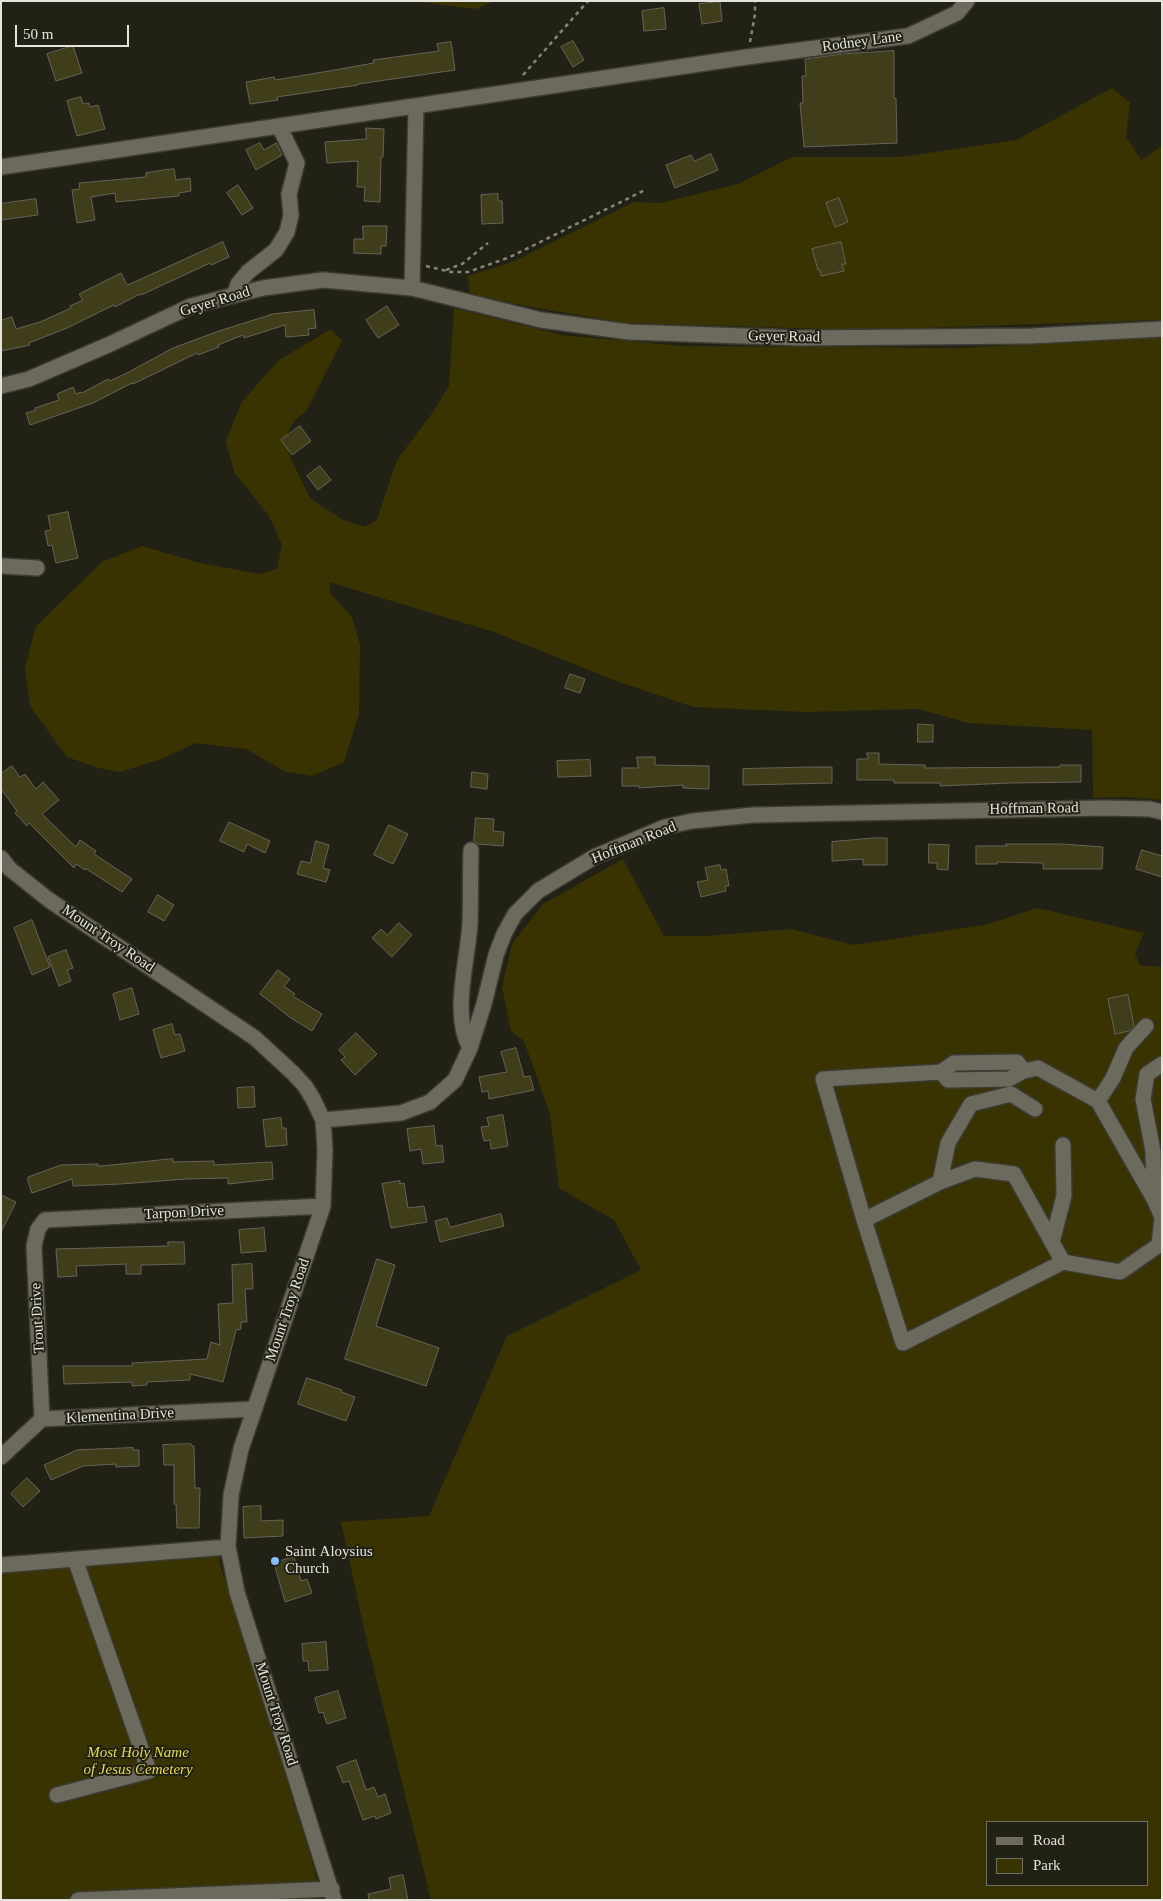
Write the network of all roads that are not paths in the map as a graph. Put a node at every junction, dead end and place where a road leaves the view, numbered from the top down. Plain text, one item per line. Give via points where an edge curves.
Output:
1 (967, 1) edge
2 (416, 106) junction
3 (279, 126) junction
4 (1, 167) edge
5 (412, 288) junction
6 (234, 295) junction
7 (1162, 329) edge
8 (1, 386) edge
9 (1, 566) edge
10 (37, 568) dead end
11 (1158, 809) edge
12 (471, 850) dead end
13 (1, 858) edge
14 (1146, 1026) dead end
15 (470, 1048) junction
16 (1162, 1064) edge
17 (1031, 1070) junction
18 (1011, 1094) junction
19 (1098, 1101) junction
20 (1035, 1109) dead end
21 (323, 1120) junction
22 (1063, 1145) dead end
23 (940, 1182) junction
24 (1154, 1199) junction
25 (323, 1206) junction
26 (1162, 1217) edge
27 (45, 1220) joint
28 (864, 1220) junction
29 (1052, 1242) junction
30 (1063, 1262) junction
31 (254, 1409) junction
32 (42, 1420) junction
33 (1, 1457) edge
34 (228, 1547) junction
35 (75, 1559) junction
36 (1, 1565) edge
37 (56, 1795) dead end
38 (333, 1894) edge
39 (78, 1900) edge

1 - 2 street, Rodney Lane via 957,14 908,36
2 - 3 street
2 - 5 street
3 - 4 street
3 - 6 street via 297,163 289,194 291,215 287,232 276,250 248,272
5 - 6 street, Geyer Road via 323,280
5 - 7 street, Geyer Road via 541,320 629,332 800,338 1031,336
6 - 8 street, Geyer Road via 192,306 29,379
9 - 10 street
11 - 15 street, Hoffman Road via 753,815 665,827 594,857 538,891 515,914 496,955
12 - 15 street via 470,924 461,1019 463,1036
13 - 21 street, Mount Troy Road via 49,900 255,1038 305,1086
14 - 19 street via 1126,1048 1113,1078
15 - 21 street, Hoffman Road via 455,1080 430,1102 401,1113
16 - 24 street via 1148,1074 1143,1099 1153,1151
17 - 18 street
17 - 19 street
17 - 28 street via 1010,1079 948,1080 941,1072 823,1079
18 - 20 street
18 - 23 street via 971,1104 948,1143
19 - 24 street
21 - 25 street, Mount Troy Road
22 - 29 street via 1064,1196
23 - 28 street
23 - 29 street via 975,1169 1014,1174
24 - 26 street
25 - 27 street, Tarpon Drive
25 - 31 street, Mount Troy Road
26 - 30 street via 1159,1245 1120,1272
27 - 32 street, Trout Drive via 38,1229 34,1246
28 - 30 street via 903,1343
29 - 30 street
31 - 32 street, Klementina Drive
31 - 34 street, Mount Troy Road via 231,1495
32 - 33 street
34 - 35 street
34 - 38 street, Mount Troy Road via 237,1592
35 - 36 street
35 - 37 street via 149,1772
38 - 39 street

